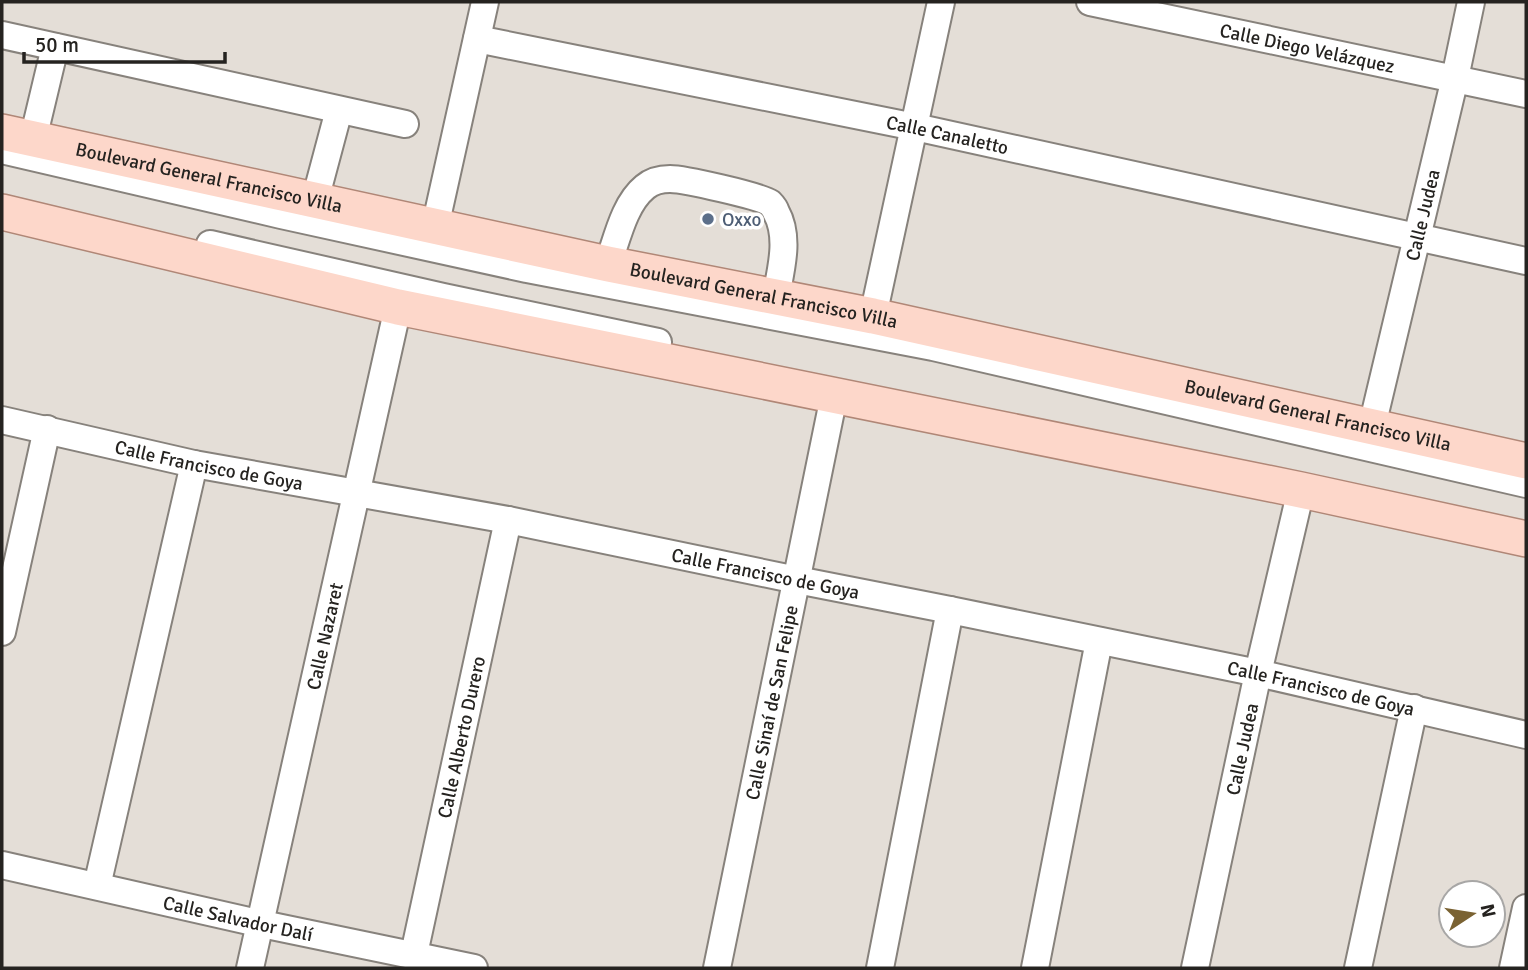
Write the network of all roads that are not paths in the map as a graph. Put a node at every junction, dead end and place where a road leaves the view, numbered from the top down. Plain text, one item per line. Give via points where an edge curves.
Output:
1 (485, 2) edge
2 (941, 2) edge
3 (1471, 2) edge
4 (1103, 3) edge
5 (2, 35) edge
6 (477, 39) junction
7 (55, 47) junction
8 (1455, 78) junction
9 (1526, 94) edge
10 (339, 110) junction
11 (405, 124) dead end
12 (915, 127) junction
13 (12, 140) edge
14 (2, 196) edge
15 (315, 200) junction
16 (2, 212) edge
17 (435, 227) junction
18 (1416, 237) junction
19 (1526, 261) edge
20 (608, 264) junction
21 (776, 296) junction
22 (398, 307) junction
23 (873, 316) junction
24 (834, 396) junction
25 (2, 420) edge
26 (1372, 426) junction
27 (47, 429) junction
28 (1526, 461) edge
29 (194, 464) junction
30 (1526, 484) edge
31 (1301, 490) junction
32 (357, 492) junction
33 (508, 520) junction
34 (1526, 526) edge
35 (1526, 539) edge
36 (797, 580) junction
37 (950, 610) junction
38 (2, 632) edge
39 (1099, 641) junction
40 (1258, 673) junction
41 (1413, 708) junction
42 (1526, 735) edge
43 (2, 865) edge
44 (97, 887) junction
45 (1526, 908) edge
46 (262, 924) junction
47 (414, 954) junction
48 (250, 968) edge
49 (474, 968) edge
50 (717, 968) edge
51 (880, 968) edge
52 (1035, 968) edge
53 (1195, 968) edge
54 (1358, 968) edge
55 (1513, 968) edge

1 - 6 street
2 - 12 street
3 - 8 street, Calle Judea
4 - 8 street, Calle Diego Velázquez
5 - 7 street
6 - 12 street, Calle Canaletto
6 - 17 street
7 - 10 street
7 - 13 street
8 - 9 street, Calle Diego Velázquez
8 - 18 street, Calle Judea
10 - 11 street
10 - 15 street
12 - 18 street, Calle Canaletto
12 - 23 street
13 - 15 main road, Boulevard General Francisco Villa
13 - 30 street via 281,215 527,269 933,347
14 - 34 street via 456,300
15 - 17 main road, Boulevard General Francisco Villa
16 - 22 main road
17 - 20 main road, Boulevard General Francisco Villa
18 - 19 street, Calle Canaletto
18 - 26 street, Calle Judea
20 - 21 main road, Boulevard General Francisco Villa
20 - 21 street via 633,198 659,180 695,182 755,197 775,209 784,251
21 - 23 main road, Boulevard General Francisco Villa
22 - 24 main road
22 - 32 street, Calle Nazaret
23 - 26 main road, Boulevard General Francisco Villa
24 - 31 main road
24 - 36 street, Calle Sinaí de San Felipe
25 - 27 street, Calle Francisco de Goya
26 - 28 main road, Boulevard General Francisco Villa
27 - 29 street, Calle Francisco de Goya
27 - 38 street
29 - 32 street, Calle Francisco de Goya
29 - 44 street
31 - 35 main road
31 - 40 street, Calle Judea
32 - 33 street, Calle Francisco de Goya
32 - 46 street, Calle Nazaret
33 - 36 street, Calle Francisco de Goya
33 - 47 street, Calle Alberto Durero
36 - 37 street, Calle Francisco de Goya
36 - 50 street, Calle Sinaí de San Felipe
37 - 39 street, Calle Francisco de Goya
37 - 51 street
39 - 40 street, Calle Francisco de Goya
39 - 52 street
40 - 41 street, Calle Francisco de Goya
40 - 53 street, Calle Judea
41 - 42 street, Calle Francisco de Goya
41 - 54 street
43 - 44 street, Calle Salvador Dalí
44 - 46 street, Calle Salvador Dalí
45 - 55 street
46 - 47 street, Calle Salvador Dalí
46 - 48 street, Calle Nazaret
47 - 49 street, Calle Salvador Dalí

